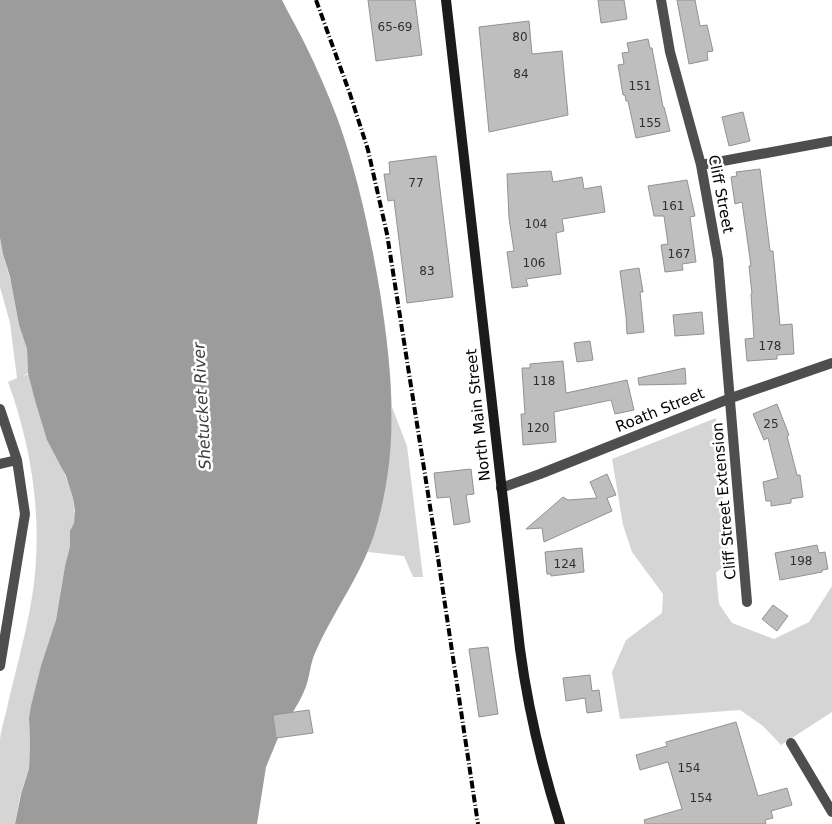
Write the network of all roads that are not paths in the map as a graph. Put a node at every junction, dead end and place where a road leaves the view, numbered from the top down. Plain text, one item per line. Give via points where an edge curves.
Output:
1 (446, 0) edge
2 (661, 0) edge
3 (832, 141) edge
4 (701, 165) junction
5 (832, 363) edge
6 (731, 398) junction
7 (0, 409) edge
8 (17, 460) junction
9 (0, 464) edge
10 (501, 488) junction
11 (747, 602) dead end
12 (0, 666) edge
13 (791, 743) dead end
14 (832, 812) edge
15 (560, 824) edge

1 - 10 main road, North Main Street
2 - 4 street, Cliff Street via 670,52
3 - 4 street
4 - 6 street, Cliff Street via 721,279
5 - 6 street, Roath Street
6 - 10 street, Roath Street
6 - 11 street, Cliff Street Extension
7 - 8 street
8 - 9 street
8 - 12 street via 25,514
10 - 15 main road, North Main Street via 527,693
13 - 14 street

